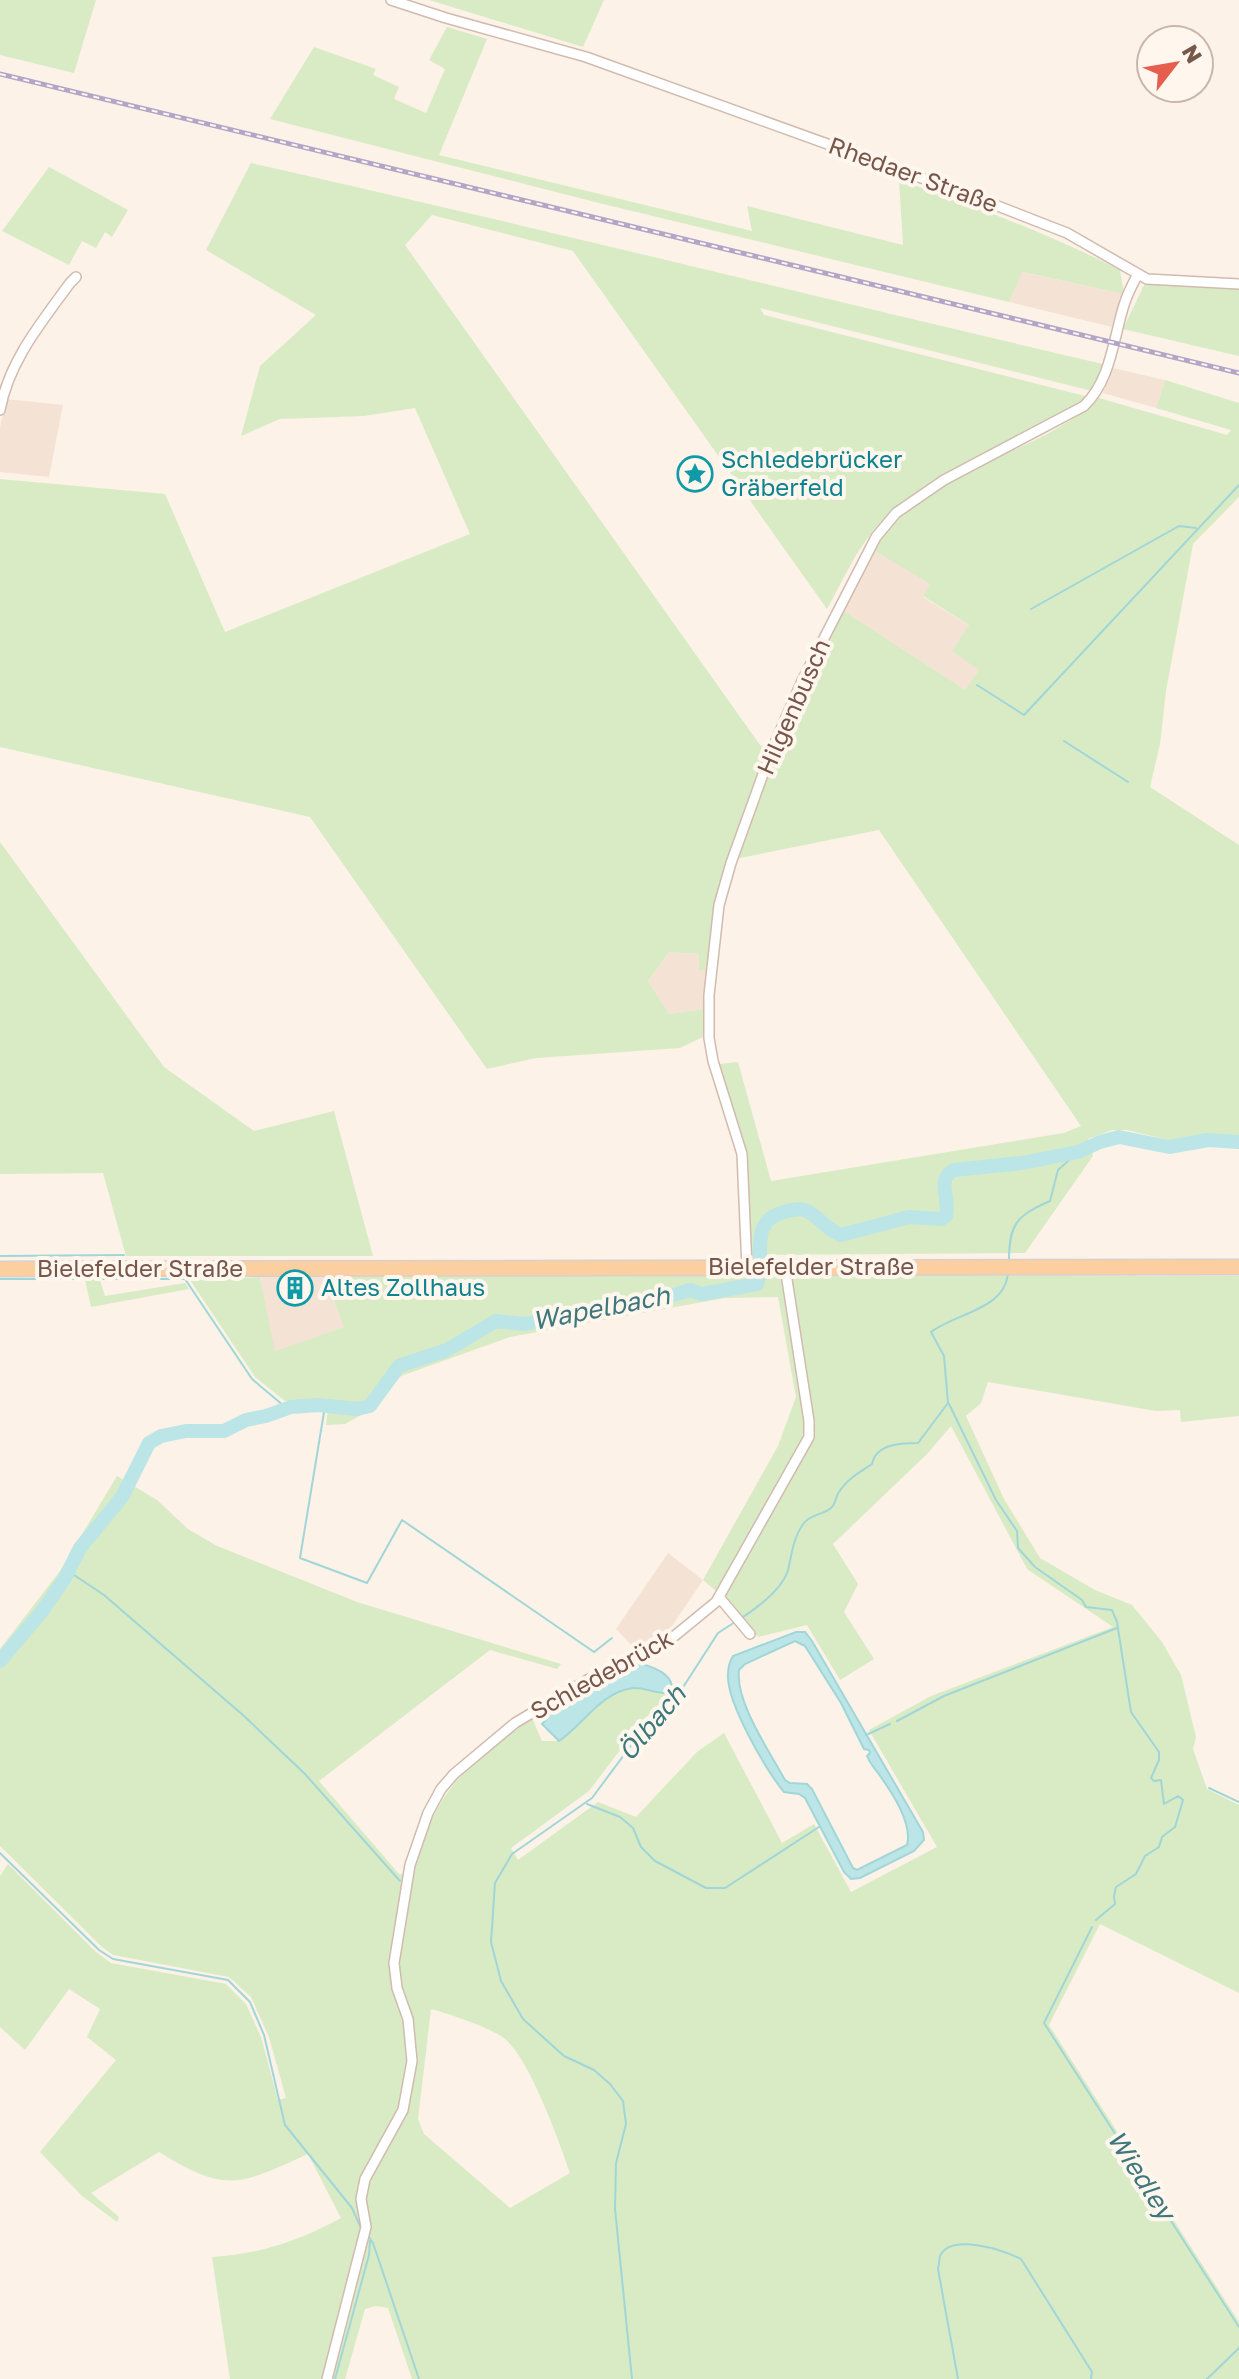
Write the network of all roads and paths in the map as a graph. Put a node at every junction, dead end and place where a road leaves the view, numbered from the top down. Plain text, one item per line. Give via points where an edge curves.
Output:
1 (391, 0) edge
2 (1137, 276) junction
3 (76, 277) dead end
4 (1239, 284) edge
5 (0, 410) edge
6 (778, 1267) junction
7 (1239, 1267) edge
8 (749, 1268) junction
9 (0, 1269) edge
10 (719, 1597) junction
11 (750, 1634) dead end
12 (327, 2379) edge

1 - 2 street, Rhedaer Straße via 586,57 980,199 1067,233
2 - 4 street, Rhedaer Straße
2 - 8 street, Hilgenbusch via 1106,371 1090,400 944,480 896,513 876,537 771,752 719,905 709,995 713,1061 742,1154
3 - 5 street via 10,371
6 - 7 main road, Bielefelder Straße
6 - 8 main road, Bielefelder Straße
6 - 10 street, Schledebrück via 809,1437
8 - 9 main road, Bielefelder Straße
10 - 11 street
10 - 12 street, Schledebrück via 661,1647 589,1679 515,1723 454,1774 428,1813 410,1865 394,1963 412,2061 403,2110 365,2179 361,2199 366,2227

